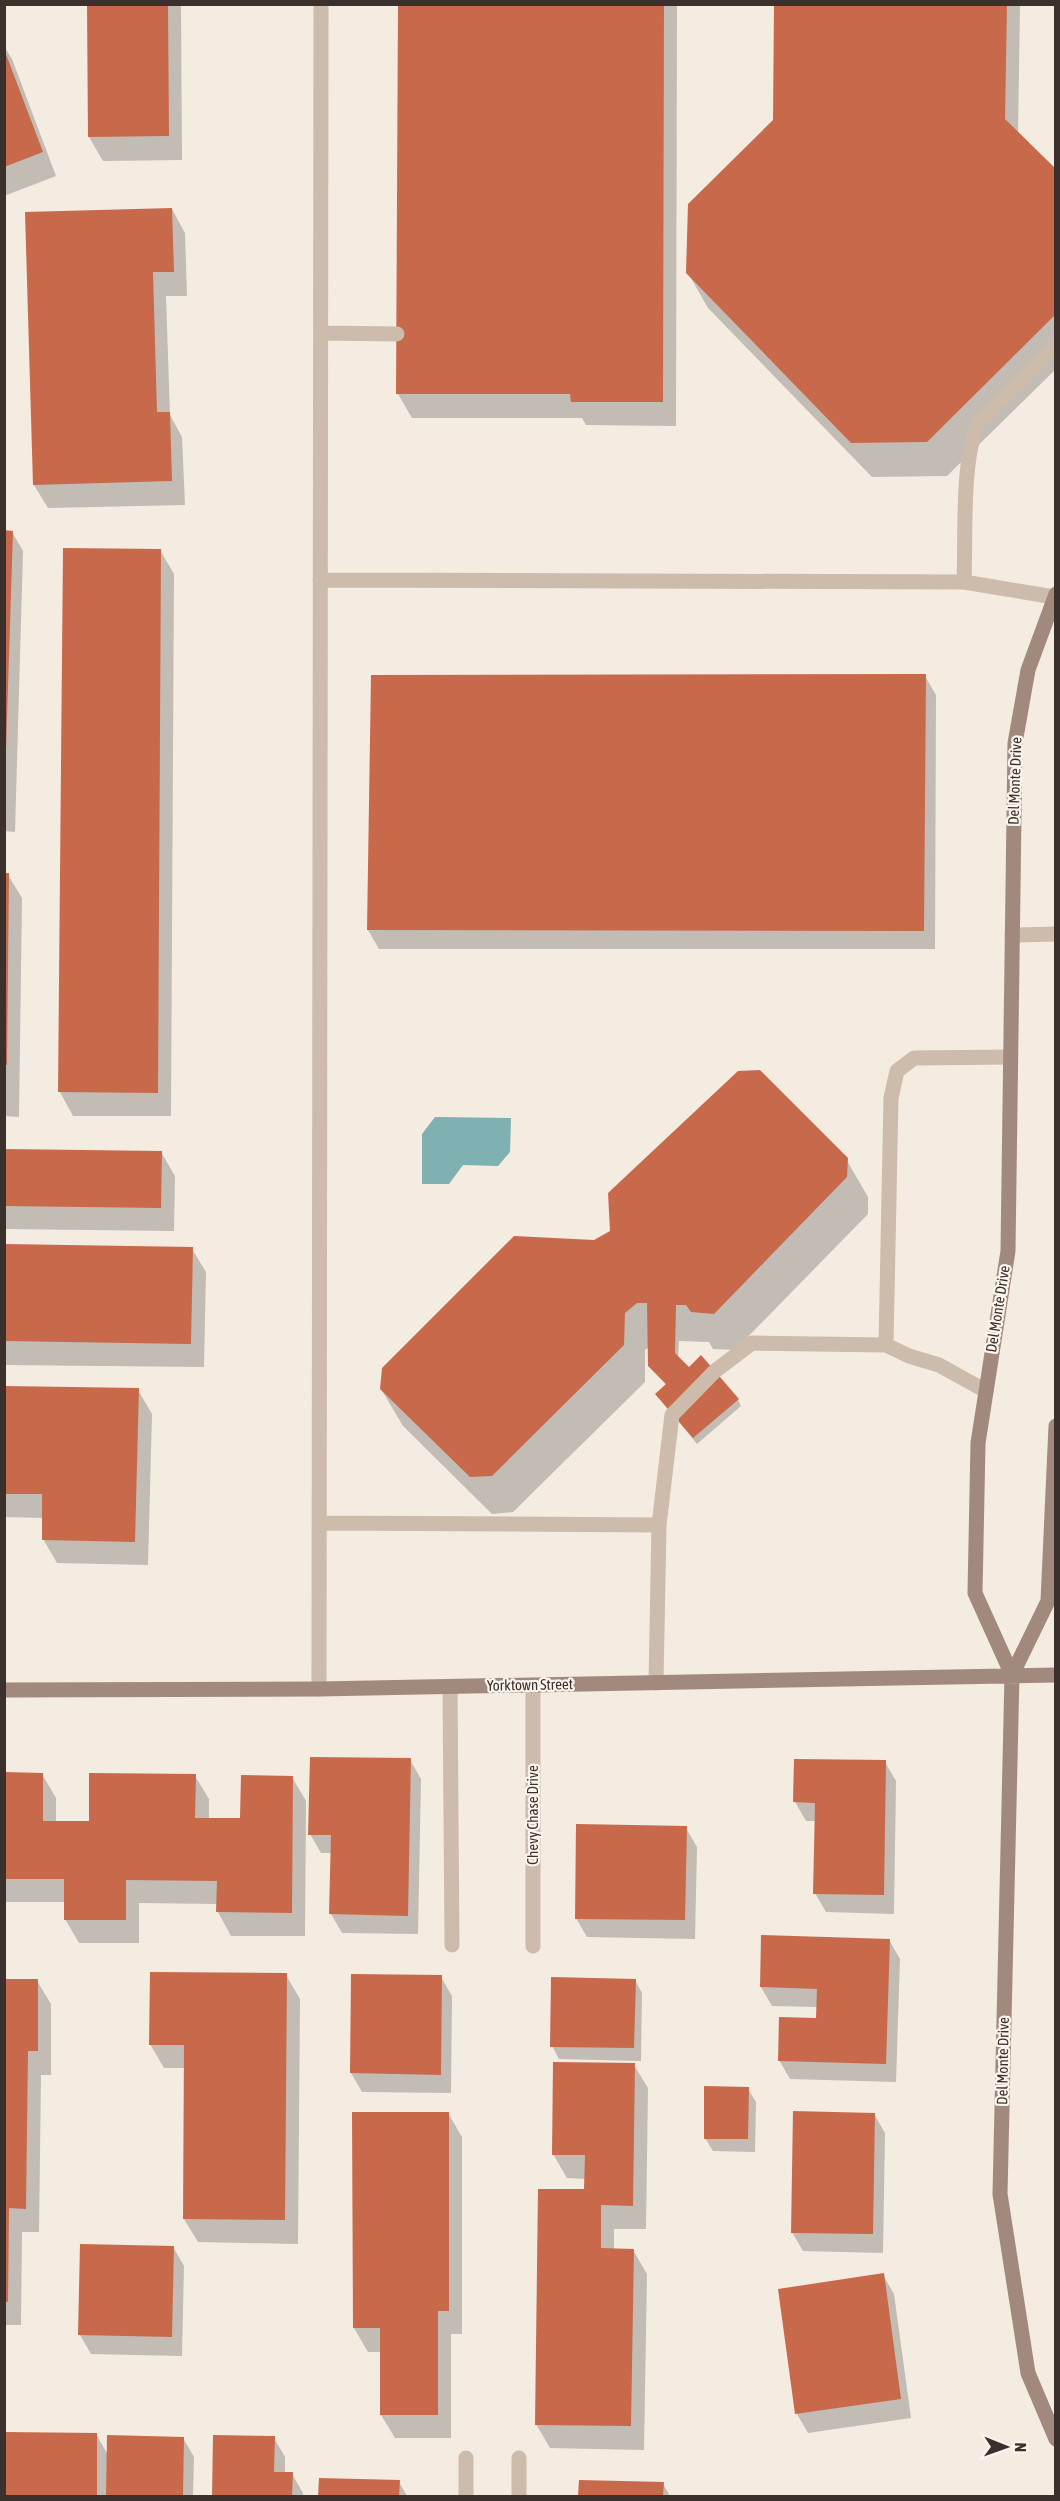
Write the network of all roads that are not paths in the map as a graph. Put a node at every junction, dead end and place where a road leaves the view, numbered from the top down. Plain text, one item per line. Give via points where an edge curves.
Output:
1 (321, 4) edge
2 (321, 333) junction
3 (397, 334) dead end
4 (1056, 346) edge
5 (320, 580) junction
6 (964, 582) junction
7 (1055, 596) edge
8 (1056, 934) edge
9 (1012, 935) junction
10 (1010, 1057) junction
11 (886, 1345) junction
12 (986, 1391) junction
13 (1056, 1426) edge
14 (320, 1523) junction
15 (659, 1525) junction
16 (1012, 1675) junction
17 (1056, 1675) edge
18 (656, 1683) junction
19 (532, 1685) junction
20 (450, 1687) junction
21 (319, 1689) junction
22 (4, 1690) edge
23 (452, 1945) dead end
24 (533, 1946) dead end
25 (1056, 2439) edge
26 (466, 2458) dead end
27 (519, 2458) dead end
28 (466, 2496) edge
29 (519, 2496) edge

1 - 2 street
2 - 3 street
2 - 5 street
4 - 6 street via 978,423 971,438
5 - 6 street
5 - 14 street
6 - 7 street
7 - 9 street, Del Monte Drive via 1028,670 1015,743
8 - 9 street
9 - 10 street, Del Monte Drive
10 - 11 street via 914,1058 897,1071 891,1098
10 - 12 street, Del Monte Drive via 1008,1251
11 - 12 street via 939,1365
11 - 15 street via 752,1343 716,1371 672,1415
12 - 16 street, Del Monte Drive via 978,1443 975,1593
13 - 16 street, Del Monte Drive via 1048,1601
14 - 15 street
14 - 21 street
15 - 18 street
16 - 17 street, Yorktown Street
16 - 18 street, Yorktown Street
16 - 25 street, Del Monte Drive via 1000,2194 1028,2373
18 - 19 street, Yorktown Street
19 - 20 street, Yorktown Street
19 - 24 street, Chevy Chase Drive
20 - 21 street, Yorktown Street
20 - 23 street
21 - 22 street, Yorktown Street
26 - 28 street
27 - 29 street

